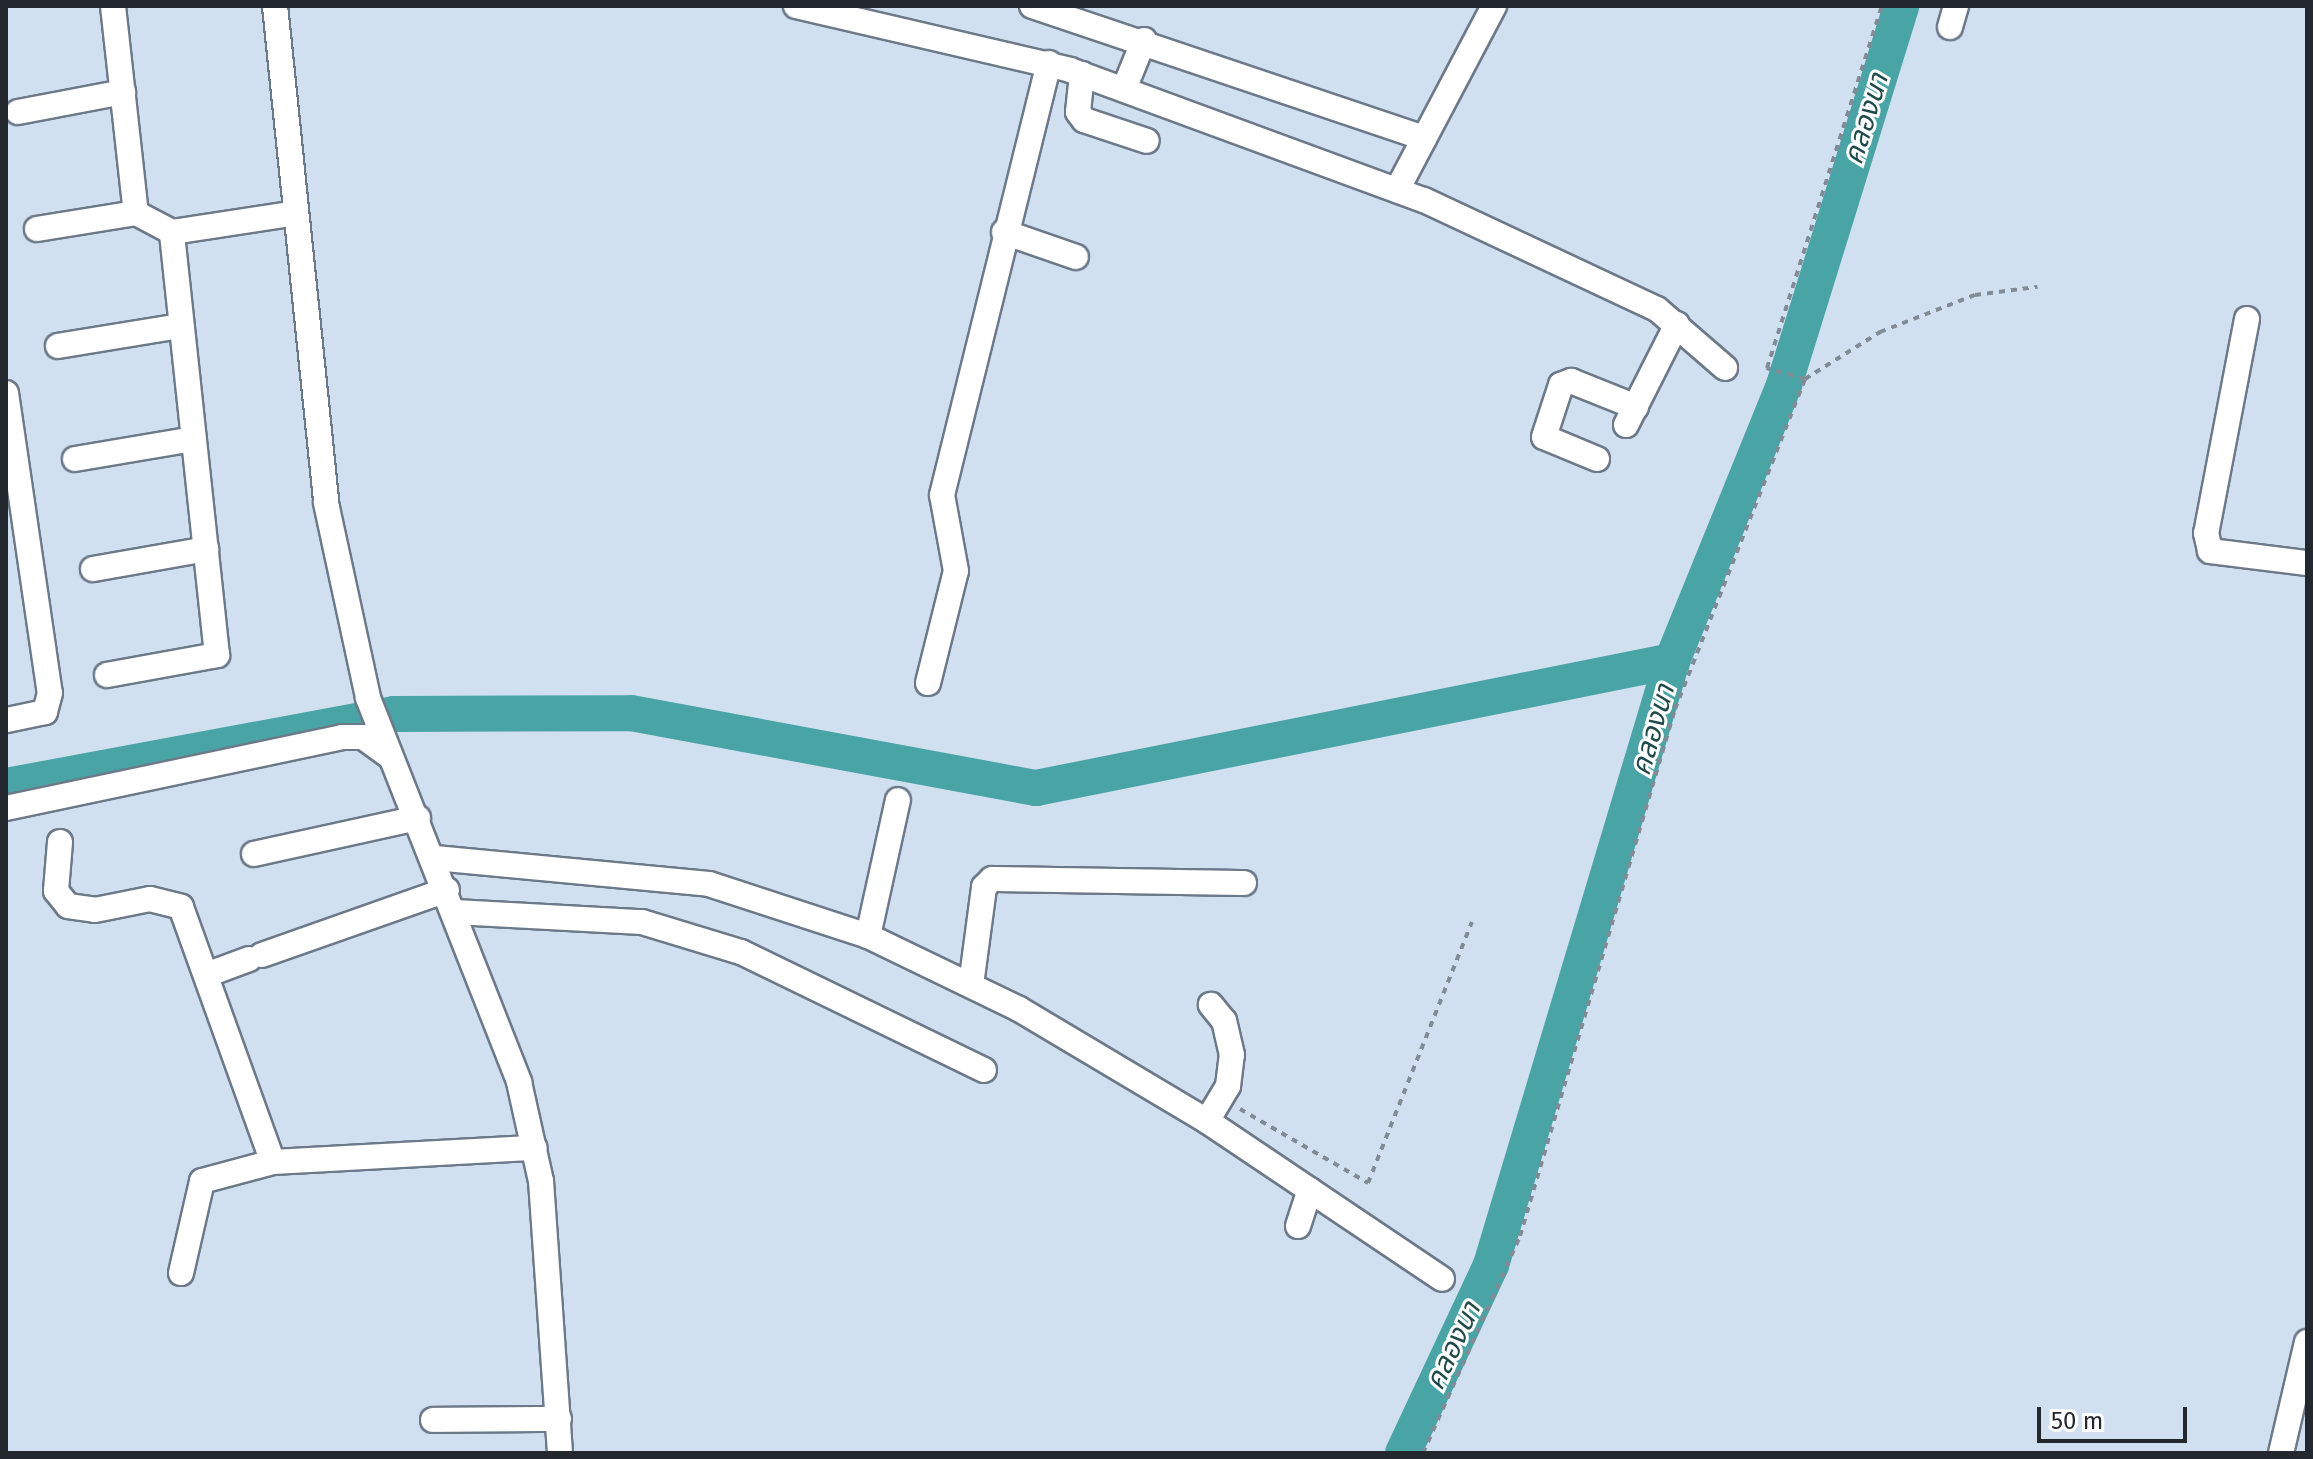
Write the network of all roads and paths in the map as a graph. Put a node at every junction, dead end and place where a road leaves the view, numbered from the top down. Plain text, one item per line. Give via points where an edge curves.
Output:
1 (113, 6) edge
2 (275, 6) edge
3 (796, 6) edge
4 (1032, 6) edge
5 (1494, 6) edge
6 (1882, 6) edge
7 (1144, 40) junction
8 (1049, 63) junction
9 (1082, 74) junction
10 (1124, 89) junction
11 (123, 92) junction
12 (18, 112) dead end
13 (1424, 138) junction
14 (1147, 141) dead end
15 (1397, 190) junction
16 (136, 213) junction
17 (296, 213) junction
18 (37, 229) dead end
19 (172, 232) junction
20 (1004, 232) junction
21 (1076, 257) dead end
22 (2037, 287) dead end
23 (2247, 319) dead end
24 (1677, 324) junction
25 (180, 326) junction
26 (58, 346) dead end
27 (1725, 368) dead end
28 (1805, 379) junction
29 (7, 409) edge
30 (193, 439) junction
31 (75, 459) dead end
32 (1597, 459) dead end
33 (14, 505) edge
34 (17, 547) edge
35 (206, 549) junction
36 (2307, 563) edge
37 (93, 569) dead end
38 (107, 675) dead end
39 (928, 683) dead end
40 (6, 720) edge
41 (388, 753) junction
42 (898, 800) dead end
43 (6, 808) edge
44 (418, 818) junction
45 (60, 842) dead end
46 (254, 854) dead end
47 (435, 858) junction
48 (1244, 883) dead end
49 (451, 901) junction
50 (1472, 922) dead end
51 (868, 936) junction
52 (206, 975) junction
53 (971, 985) junction
54 (1211, 1005) dead end
55 (984, 1070) dead end
56 (1221, 1098) junction
57 (1207, 1121) junction
58 (535, 1148) junction
59 (273, 1162) junction
60 (1310, 1190) junction
61 (1298, 1226) dead end
62 (181, 1273) dead end
63 (1442, 1279) dead end
64 (2307, 1342) edge
65 (559, 1419) junction
66 (433, 1420) dead end
67 (560, 1453) edge
68 (1423, 1453) edge
69 (2281, 1453) edge

1 - 11 street
2 - 17 street
3 - 8 street
4 - 7 street
5 - 13 street
6 - 28 path via 1767,368
7 - 10 street
7 - 13 street
8 - 9 street
8 - 20 street
9 - 10 street
9 - 14 street via 1078,112 1084,120
10 - 15 street
11 - 12 street
11 - 16 street
13 - 15 street
15 - 24 street via 1522,241
16 - 18 street
16 - 19 street
17 - 19 street
17 - 41 street via 326,503 368,698
19 - 25 street
20 - 21 street
20 - 39 street via 942,495 956,571
22 - 28 path via 1975,295 1880,332
23 - 36 street via 2206,533 2210,551
24 - 27 street
24 - 32 street via 1631,416 1566,382 1534,433
25 - 26 street
25 - 30 street
28 - 68 path via 1675,709 1520,1236
29 - 33 street
30 - 31 street
30 - 35 street
33 - 34 street
34 - 40 street via 49,708
35 - 37 street
35 - 38 street via 217,655
41 - 43 street via 363,737 331,738
41 - 44 street
42 - 51 street
44 - 46 street
44 - 47 street
45 - 52 street via 61,902 76,910 170,899 189,923
47 - 49 street
47 - 51 street via 709,884
48 - 53 street via 992,879 984,887
49 - 52 street
49 - 55 street via 642,922 727,947
49 - 58 street via 519,1082
50 - 56 path via 1368,1183
51 - 53 street
52 - 59 street
53 - 57 street
54 - 56 street via 1224,1021 1232,1055
56 - 57 street
57 - 60 street
58 - 59 street
58 - 65 street
59 - 62 street via 202,1181
60 - 61 street
60 - 63 street
64 - 69 street
65 - 66 street
65 - 67 street

